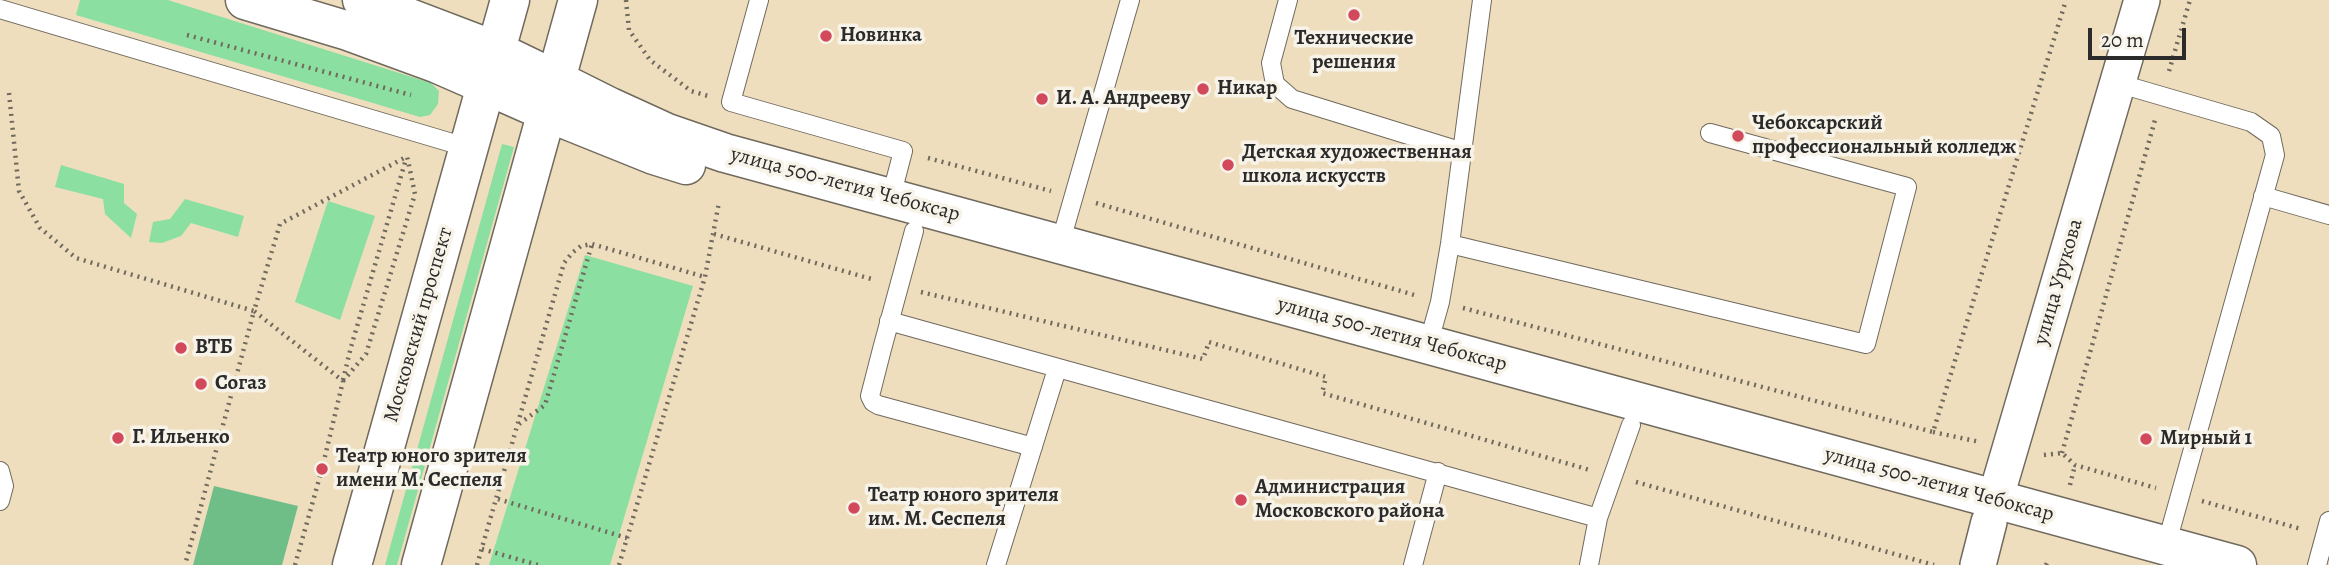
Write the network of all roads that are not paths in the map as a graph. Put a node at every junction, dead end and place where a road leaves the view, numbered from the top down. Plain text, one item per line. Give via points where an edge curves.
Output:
1 (245, 0) edge
2 (362, 0) edge
3 (510, 0) edge
4 (578, 0) edge
5 (759, 0) edge
6 (1130, 0) edge
7 (1288, 0) edge
8 (1482, 0) edge
9 (2141, 0) edge
10 (0, 9) edge
11 (491, 68) junction
12 (2117, 83) junction
13 (552, 96) junction
14 (1710, 133) dead end
15 (469, 148) junction
16 (1463, 152) junction
17 (2263, 196) junction
18 (902, 214) junction
19 (2329, 215) edge
20 (1450, 244) junction
21 (1056, 256) junction
22 (889, 321) junction
23 (1425, 357) junction
24 (1057, 369) junction
25 (1635, 414) junction
26 (1033, 447) junction
27 (0, 471) edge
28 (1438, 472) junction
29 (0, 500) edge
30 (1992, 511) junction
31 (1598, 518) junction
32 (2329, 521) edge
33 (2155, 556) edge
34 (352, 565) edge
35 (421, 565) edge
36 (996, 565) edge
37 (1413, 565) edge
38 (1589, 565) edge
39 (1978, 565) edge
40 (2237, 565) edge
41 (2317, 565) edge

1 - 11 street via 438,64
2 - 11 street
3 - 11 street, Московский проспект
4 - 13 street
5 - 18 lane via 731,102 903,151
6 - 21 lane
7 - 16 lane via 1270,63 1275,84 1292,99
8 - 16 lane
9 - 12 street, улица Урукова
10 - 15 lane
11 - 13 street, улица 500-летия Чебоксар
11 - 15 street, Московский проспект
12 - 17 lane via 2251,122 2271,136 2275,155
12 - 30 street, улица Урукова
13 - 18 street, улица 500-летия Чебоксар via 610,107 667,133
13 - 35 street
14 - 20 lane via 1907,187 1866,344
15 - 34 street, Московский проспект
16 - 20 lane
17 - 19 lane
17 - 33 lane
18 - 21 street, улица 500-летия Чебоксар
18 - 22 lane
20 - 23 lane
21 - 23 street, улица 500-летия Чебоксар
22 - 24 lane
22 - 26 lane via 870,396 873,402
23 - 25 street, улица 500-летия Чебоксар
24 - 26 lane
24 - 28 lane
25 - 30 street, улица 500-летия Чебоксар
25 - 31 lane
26 - 36 lane
27 - 29 lane via 4,486
28 - 31 lane
28 - 37 lane
30 - 33 street, улица 500-летия Чебоксар
30 - 39 street, улица Урукова
31 - 38 lane
32 - 41 lane
33 - 40 street, улица 500-летия Чебоксар

